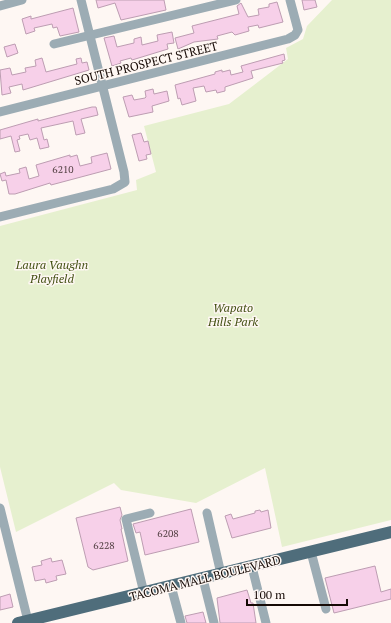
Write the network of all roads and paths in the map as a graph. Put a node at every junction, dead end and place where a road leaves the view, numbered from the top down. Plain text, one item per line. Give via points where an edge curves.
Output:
1 (22, 0) edge
2 (82, 0) edge
3 (236, 0) edge
4 (290, 0) edge
5 (0, 6) edge
6 (90, 36) junction
7 (54, 44) dead end
8 (103, 86) junction
9 (0, 112) edge
10 (0, 216) edge
11 (0, 508) edge
12 (150, 513) dead end
13 (206, 513) dead end
14 (391, 532) edge
15 (312, 552) junction
16 (252, 566) junction
17 (221, 574) junction
18 (203, 579) junction
19 (171, 586) junction
20 (144, 593) junction
21 (326, 609) dead end
22 (47, 620) edge
23 (23, 622) edge
24 (181, 623) edge
25 (214, 623) edge
26 (266, 623) edge

1 - 5 street
2 - 6 street
3 - 6 street
4 - 8 street, SOUTH PROSPECT STREET via 298,28 296,34 282,41
6 - 7 street
6 - 8 street
8 - 9 street, SOUTH PROSPECT STREET
8 - 10 street via 124,172 124,184 113,189
11 - 23 street
12 - 20 street via 126,519
13 - 17 street
14 - 15 main road, TACOMA MALL BOULEVARD
15 - 16 main road, TACOMA MALL BOULEVARD
15 - 21 street
16 - 17 main road, TACOMA MALL BOULEVARD
16 - 26 street
17 - 18 main road, TACOMA MALL BOULEVARD
18 - 19 main road, TACOMA MALL BOULEVARD
18 - 25 street
19 - 20 main road, TACOMA MALL BOULEVARD
19 - 24 street
20 - 22 main road, TACOMA MALL BOULEVARD
22 - 23 main road, TACOMA MALL BOULEVARD

